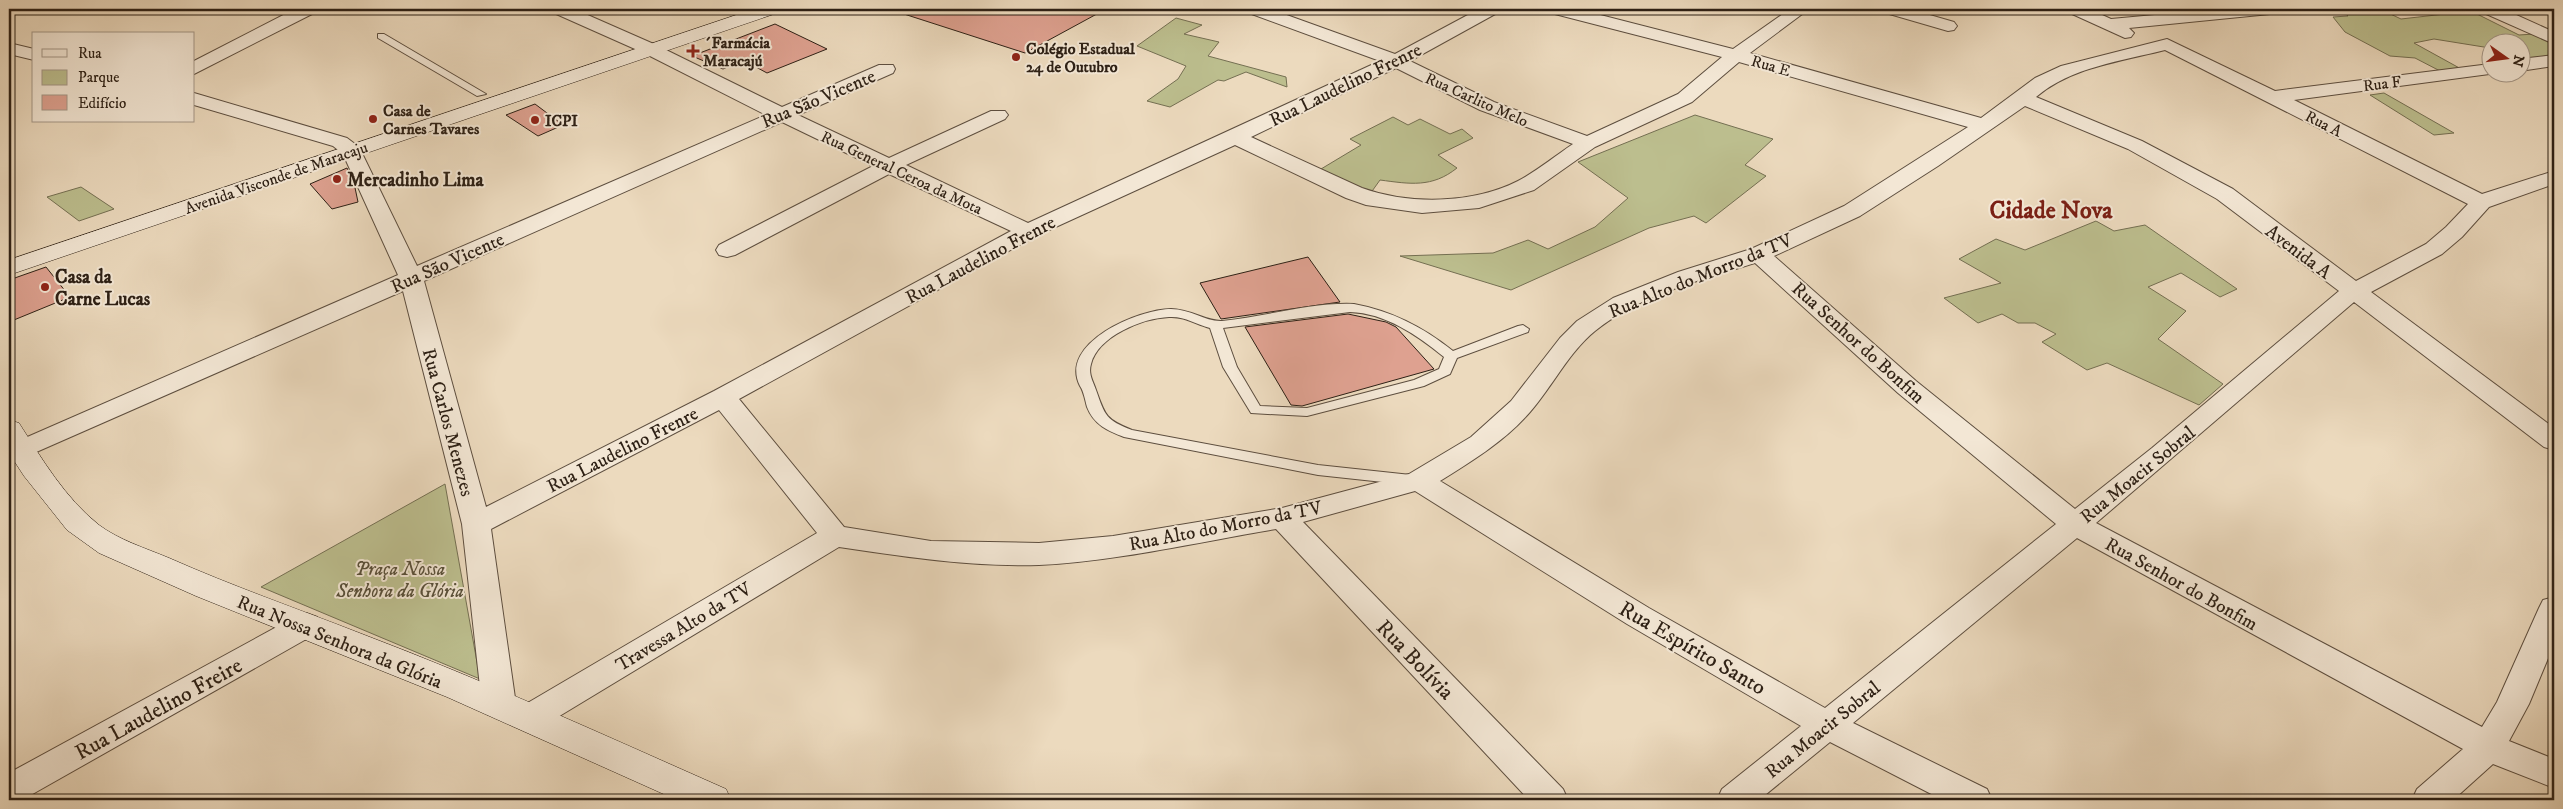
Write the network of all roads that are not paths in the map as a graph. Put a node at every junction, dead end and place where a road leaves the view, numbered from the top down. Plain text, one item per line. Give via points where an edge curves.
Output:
1 (308, 9) edge
2 (560, 9) edge
3 (734, 9) edge
4 (771, 9) edge
5 (1255, 9) edge
6 (1491, 9) edge
7 (1557, 9) edge
8 (1801, 9) edge
9 (1892, 9) edge
10 (2076, 9) edge
11 (2270, 9) edge
12 (2490, 9) edge
13 (2108, 25) junction
14 (1948, 26) dead end
15 (381, 36) dead end
16 (2554, 39) edge
17 (642, 46) junction
18 (2160, 46) junction
19 (9, 48) edge
20 (32, 54) edge
21 (1736, 55) junction
22 (1396, 61) junction
23 (2554, 61) edge
24 (2530, 64) edge
25 (195, 67) edge
26 (886, 69) dead end
27 (2480, 70) edge
28 (481, 94) junction
29 (2023, 98) junction
30 (2274, 98) junction
31 (195, 99) edge
32 (780, 114) junction
33 (998, 115) dead end
34 (1984, 126) junction
35 (1235, 137) junction
36 (1588, 143) junction
37 (346, 146) junction
38 (890, 165) junction
39 (2554, 177) edge
40 (2481, 202) junction
41 (1028, 231) junction
42 (727, 250) dead end
43 (9, 253) edge
44 (1759, 254) junction
45 (9, 268) edge
46 (411, 278) junction
47 (2352, 292) junction
48 (1215, 325) junction
49 (1523, 329) dead end
50 (1451, 356) junction
51 (723, 397) junction
52 (2554, 441) edge
53 (12, 444) edge
54 (1420, 480) junction
55 (1282, 518) junction
56 (476, 524) junction
57 (2075, 524) junction
58 (835, 536) junction
59 (2554, 608) edge
60 (306, 625) junction
61 (499, 705) junction
62 (531, 717) junction
63 (1827, 725) junction
64 (2489, 746) junction
65 (2554, 774) edge
66 (9, 790) edge
67 (713, 800) edge
68 (1551, 800) edge
69 (1734, 800) edge
70 (1975, 800) edge
71 (2429, 800) edge

1 - 25 street
2 - 17 street, Rua General Ceroa da Mota
3 - 17 main road, Avenida Visconde de Maracaju
4 - 17 main road, Avenida Visconde de Maracaju
5 - 22 street, Rua Carlito Melo
6 - 22 street, Rua Laudelino Frenre
7 - 21 street, Rua E
8 - 21 street
9 - 14 street
10 - 13 street, Rua A
11 - 13 street
12 - 16 street
13 - 18 street, Rua A
15 - 28 lane
17 - 28 main road, Avenida Visconde de Maracaju
17 - 32 street, Rua General Ceroa da Mota
17 - 37 main road, Avenida Visconde de Maracaju
18 - 29 street, Rua Alto do Morro da TV via 2068,70 2042,82
18 - 30 street, Rua A
19 - 20 street
21 - 34 street, Rua E
21 - 36 street via 1685,98
22 - 35 street, Rua Laudelino Frenre
22 - 36 street, Rua Carlito Melo via 1487,106
23 - 24 street
26 - 32 street, Rua São Vicente
27 - 30 street, Rua F
28 - 37 main road, Avenida Visconde de Maracaju
29 - 34 street, Rua Alto do Morro da TV
29 - 47 street, Avenida A via 2135,145 2225,194
30 - 40 street, Rua A
31 - 37 street
32 - 38 street, Rua General Ceroa da Mota
32 - 46 street, Rua São Vicente
33 - 38 street
34 - 44 street, Rua Alto do Morro da TV via 1852,210
35 - 36 street via 1364,197 1422,206 1479,202 1502,195 1526,185
35 - 41 street, Rua Laudelino Frenre
37 - 43 main road, Avenida Visconde de Maracaju
37 - 45 main road, Avenida Visconde de Maracaju
37 - 46 street, Rua Carlos Menezes
38 - 41 street, Rua General Ceroa da Mota
38 - 42 street
39 - 40 street, Rua Moacir Sobral
40 - 47 street, Rua Moacir Sobral via 2434,249
41 - 51 street, Rua Laudelino Frenre
44 - 54 street, Rua Alto do Morro da TV via 1686,277 1621,303 1598,317 1569,343 1520,407 1481,443
44 - 57 street, Rua Senhor do Bonfim via 1907,387
46 - 53 street, Rua São Vicente
46 - 56 street, Rua Carlos Menezes
47 - 52 street, Avenida A
47 - 57 street, Rua Moacir Sobral
48 - 50 lane via 1353,308 1395,318 1429,338
48 - 50 lane via 1230,367 1256,410 1306,412 1419,383 1445,371
48 - 54 lane via 1183,313 1151,314 1129,321 1101,341 1085,365 1084,380 1100,418 1109,426 1129,434 1318,470
49 - 50 lane
51 - 56 street, Rua Laudelino Frenre
51 - 58 street
53 - 60 main road, Rua Nossa Senhora da Glória via 67,512 89,532 170,572
54 - 55 street, Rua Alto do Morro da TV
54 - 63 street, Rua Espírito Santo via 1638,616
55 - 58 street, Rua Alto do Morro da TV via 1113,546 1039,554 931,551
55 - 68 street, Rua Bolívia
56 - 61 street, Rua Carlos Menezes
57 - 63 street, Rua Moacir Sobral
57 - 64 street, Rua Senhor do Bonfim
58 - 62 street, Travessa Alto da TV
59 - 64 street via 2512,704
60 - 61 main road, Rua Nossa Senhora da Glória
60 - 66 street, Rua Laudelino Freire
61 - 62 main road, Rua Nossa Senhora da Glória
62 - 67 main road, Rua Nossa Senhora da Glória
63 - 69 street, Rua Moacir Sobral
63 - 70 street, Rua Espírito Santo
64 - 65 street, Rua Senhor do Bonfim
64 - 71 street

